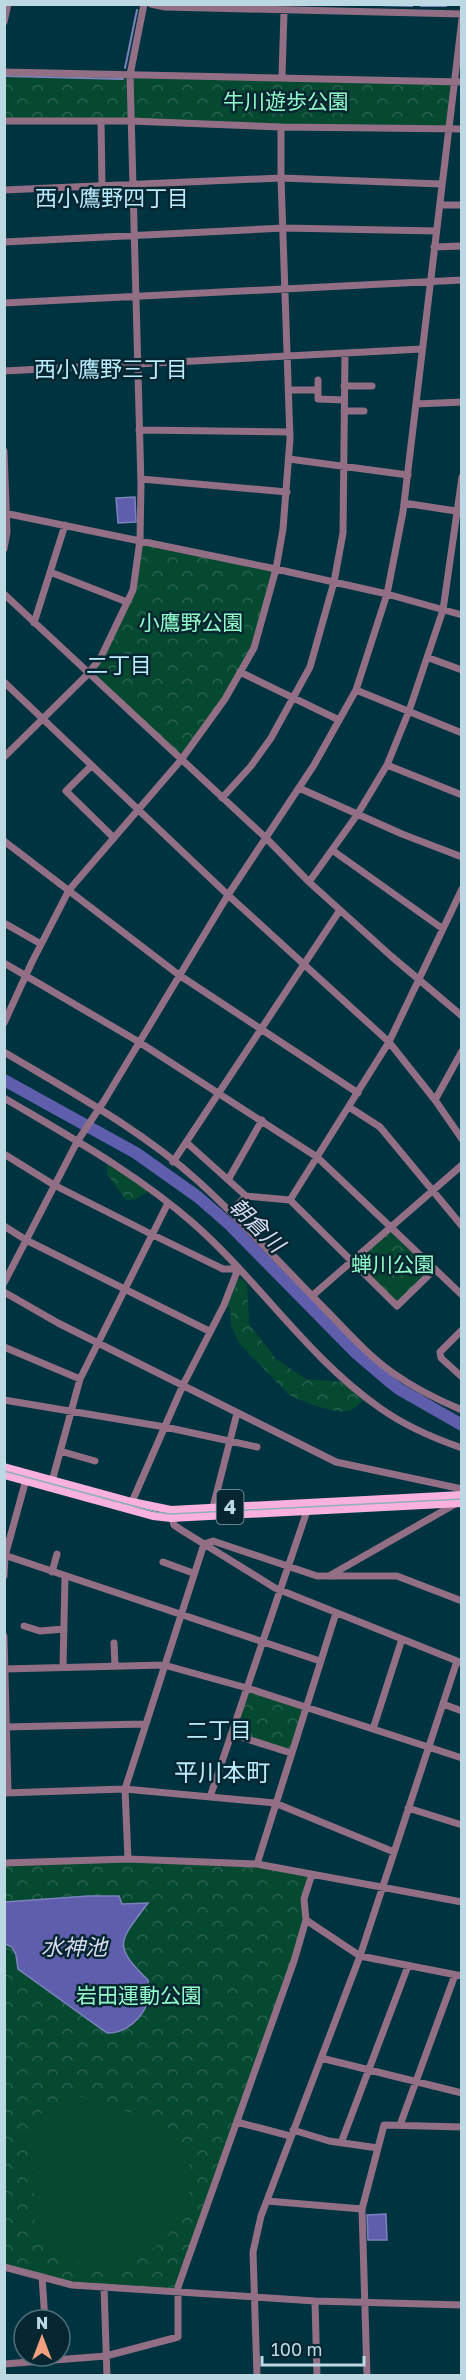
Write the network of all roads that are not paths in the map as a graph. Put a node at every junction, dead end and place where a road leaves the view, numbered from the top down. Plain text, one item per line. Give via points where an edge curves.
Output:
1 (8, 4) edge
2 (144, 4) edge
3 (151, 4) edge
4 (284, 12) junction
5 (462, 14) edge
6 (462, 19) edge
7 (4, 22) edge
8 (4, 72) edge
9 (130, 75) junction
10 (282, 76) junction
11 (453, 82) junction
12 (462, 82) edge
13 (4, 121) edge
14 (101, 121) junction
15 (131, 121) junction
16 (281, 127) junction
17 (449, 128) junction
18 (462, 129) edge
19 (281, 178) junction
20 (133, 184) junction
21 (441, 184) junction
22 (102, 185) junction
23 (4, 190) edge
24 (440, 205) junction
25 (462, 205) edge
26 (284, 228) junction
27 (436, 231) junction
28 (134, 236) junction
29 (4, 242) edge
30 (462, 246) edge
31 (434, 247) junction
32 (462, 280) edge
33 (430, 281) junction
34 (287, 288) junction
35 (136, 297) junction
36 (4, 303) edge
37 (422, 350) junction
38 (345, 354) junction
39 (288, 357) junction
40 (138, 364) junction
41 (4, 371) edge
42 (318, 380) dead end
43 (344, 386) junction
44 (372, 386) dead end
45 (289, 390) junction
46 (318, 390) junction
47 (344, 400) junction
48 (462, 402) edge
49 (416, 404) junction
50 (344, 411) junction
51 (364, 411) dead end
52 (139, 430) junction
53 (290, 432) junction
54 (4, 452) edge
55 (289, 459) junction
56 (343, 466) junction
57 (408, 475) junction
58 (462, 477) edge
59 (141, 479) junction
60 (287, 492) junction
61 (404, 503) junction
62 (459, 512) edge
63 (6, 514) edge
64 (65, 525) junction
65 (140, 540) junction
66 (4, 549) edge
67 (453, 556) junction
68 (462, 558) edge
69 (276, 569) junction
70 (50, 572) junction
71 (334, 582) junction
72 (4, 594) edge
73 (387, 594) junction
74 (127, 602) junction
75 (444, 610) junction
76 (462, 615) edge
77 (34, 623) junction
78 (429, 658) junction
79 (462, 670) edge
80 (240, 672) junction
81 (88, 674) junction
82 (4, 682) edge
83 (356, 690) junction
84 (293, 698) junction
85 (409, 711) junction
86 (42, 720) junction
87 (339, 720) junction
88 (462, 733) edge
89 (4, 757) edge
90 (181, 760) junction
91 (387, 765) junction
92 (91, 766) junction
93 (299, 788) junction
94 (462, 795) edge
95 (222, 798) junction
96 (138, 810) junction
97 (357, 815) junction
98 (114, 838) junction
99 (266, 838) junction
100 (4, 841) edge
101 (332, 850) junction
102 (462, 857) edge
103 (309, 882) junction
104 (462, 889) edge
105 (69, 890) junction
106 (228, 895) junction
107 (340, 910) junction
108 (4, 922) edge
109 (443, 929) junction
110 (41, 944) junction
111 (4, 963) edge
112 (305, 964) junction
113 (179, 975) junction
114 (26, 976) junction
115 (419, 981) junction
116 (462, 1016) edge
117 (4, 1023) edge
118 (261, 1029) junction
119 (139, 1042) junction
120 (389, 1042) junction
121 (462, 1051) edge
122 (4, 1052) edge
123 (219, 1093) junction
124 (358, 1094) junction
125 (4, 1098) edge
126 (435, 1100) junction
127 (349, 1107) junction
128 (98, 1110) junction
129 (262, 1120) junction
130 (462, 1138) edge
131 (78, 1140) junction
132 (186, 1142) junction
133 (4, 1154) edge
134 (317, 1157) junction
135 (173, 1162) junction
136 (462, 1165) edge
137 (228, 1180) junction
138 (54, 1185) junction
139 (431, 1191) junction
140 (246, 1196) junction
141 (290, 1200) junction
142 (168, 1203) junction
143 (231, 1212) junction
144 (4, 1226) edge
145 (462, 1226) edge
146 (391, 1227) junction
147 (151, 1234) junction
148 (26, 1240) junction
149 (352, 1261) junction
150 (238, 1269) junction
151 (435, 1269) junction
152 (4, 1283) edge
153 (124, 1289) junction
154 (4, 1292) edge
155 (462, 1295) edge
156 (312, 1296) junction
157 (462, 1330) edge
158 (209, 1331) junction
159 (98, 1343) junction
160 (4, 1347) edge
161 (462, 1377) edge
162 (80, 1379) junction
163 (183, 1385) junction
164 (4, 1400) edge
165 (461, 1408) edge
166 (71, 1412) junction
167 (237, 1413) junction
168 (165, 1427) junction
169 (229, 1441) junction
170 (257, 1447) dead end
171 (462, 1448) edge
172 (60, 1450) junction
173 (95, 1461) dead end
174 (4, 1467) edge
175 (4, 1475) edge
176 (27, 1477) junction
177 (51, 1484) junction
178 (462, 1489) edge
179 (462, 1495) edge
180 (460, 1502) edge
181 (131, 1506) junction
182 (307, 1511) junction
183 (211, 1512) junction
184 (171, 1514) junction
185 (204, 1544) junction
186 (57, 1554) dead end
187 (5, 1556) edge
188 (163, 1562) dead end
189 (288, 1566) junction
190 (52, 1572) junction
191 (194, 1573) junction
192 (4, 1576) edge
193 (65, 1576) junction
194 (327, 1578) junction
195 (280, 1590) junction
196 (462, 1601) edge
197 (336, 1613) junction
198 (179, 1615) junction
199 (24, 1626) dead end
200 (64, 1629) junction
201 (4, 1636) edge
202 (402, 1638) junction
203 (114, 1642) dead end
204 (262, 1642) junction
205 (320, 1661) junction
206 (459, 1662) edge
207 (164, 1665) junction
208 (115, 1666) junction
209 (63, 1667) junction
210 (5, 1669) edge
211 (247, 1688) junction
212 (443, 1704) junction
213 (306, 1708) junction
214 (462, 1711) edge
215 (145, 1724) junction
216 (6, 1727) edge
217 (373, 1729) junction
218 (231, 1734) junction
219 (428, 1748) junction
220 (291, 1753) junction
221 (462, 1758) edge
222 (125, 1789) junction
223 (6, 1793) edge
224 (210, 1797) junction
225 (275, 1803) junction
226 (408, 1808) junction
227 (462, 1825) edge
228 (394, 1852) junction
229 (128, 1859) junction
230 (4, 1863) edge
231 (257, 1864) junction
232 (312, 1874) junction
233 (383, 1887) junction
234 (462, 1902) edge
235 (306, 1920) junction
236 (360, 1956) junction
237 (408, 1966) junction
238 (458, 1976) edge
239 (321, 2058) junction
240 (368, 2070) junction
241 (416, 2081) junction
242 (462, 2093) edge
243 (237, 2122) junction
244 (400, 2125) junction
245 (462, 2127) edge
246 (292, 2133) junction
247 (341, 2143) junction
248 (378, 2148) junction
249 (267, 2201) junction
250 (362, 2209) junction
251 (4, 2267) edge
252 (42, 2277) junction
253 (104, 2287) junction
254 (178, 2292) junction
255 (254, 2296) junction
256 (315, 2301) junction
257 (365, 2303) junction
258 (462, 2305) edge
259 (44, 2308) edge
260 (106, 2356) junction
261 (72, 2357) edge
262 (107, 2376) edge
263 (257, 2376) edge
264 (317, 2376) edge
265 (367, 2376) edge

1 - 7 street
2 - 9 street
3 - 4 street
4 - 5 street
4 - 10 street
6 - 11 street
8 - 9 street
9 - 10 street
9 - 15 street
10 - 11 street
11 - 12 street
11 - 17 street
13 - 14 street
14 - 15 street
14 - 22 street
15 - 16 street
15 - 20 street
16 - 17 street
16 - 19 street
17 - 18 street
17 - 21 street
19 - 20 street
19 - 21 street
19 - 26 street
20 - 22 street
20 - 28 street
21 - 24 street
22 - 23 street
24 - 25 street
24 - 27 street
26 - 27 street
26 - 28 street
26 - 34 street
27 - 31 street
28 - 29 street
28 - 35 street
30 - 31 street
31 - 33 street
32 - 33 street
33 - 34 street
33 - 37 street
34 - 35 street
34 - 39 street
35 - 36 street
35 - 40 street
37 - 38 street
37 - 49 street
38 - 39 street
38 - 43 street
39 - 40 street
39 - 45 street
40 - 41 street
40 - 52 street
42 - 46 street
43 - 44 street
43 - 47 street
45 - 46 street
45 - 53 street
46 - 47 street via 318,399
47 - 50 street
48 - 49 street
49 - 57 street
50 - 51 street
50 - 56 street
52 - 53 street
52 - 59 street
53 - 55 street
54 - 63 street
55 - 56 street
55 - 60 street
56 - 57 street
56 - 71 street via 343,533
57 - 61 street
58 - 62 street
59 - 60 street
59 - 65 street
60 - 69 street
61 - 62 street
61 - 73 street
62 - 67 street
63 - 64 street
63 - 66 street
64 - 65 street
64 - 70 street
65 - 69 street
65 - 74 street via 133,590
67 - 68 street
67 - 75 street
69 - 71 street
69 - 80 street via 254,648
70 - 74 street
70 - 77 street
71 - 73 street
71 - 84 street via 310,667
72 - 77 street
73 - 75 street
73 - 83 street
74 - 81 street via 101,657
75 - 76 street
75 - 78 street
77 - 81 street
78 - 79 street
78 - 85 street
80 - 84 street
80 - 90 street
81 - 86 street
81 - 90 street
82 - 86 street
83 - 85 street
83 - 87 street
84 - 87 street
84 - 95 street via 258,757
85 - 88 street
85 - 91 street
86 - 89 street
86 - 92 street
87 - 93 street
90 - 95 street
90 - 96 street
91 - 94 street
91 - 97 street
92 - 96 street
92 - 98 street via 66,791
93 - 97 street
93 - 99 street
95 - 99 street
96 - 98 street
96 - 106 street
97 - 101 street
97 - 102 street
98 - 105 street
99 - 103 street
99 - 106 street
100 - 105 street
101 - 103 street
101 - 109 street
103 - 107 street
104 - 109 street
105 - 110 street
105 - 113 street
106 - 112 street
106 - 113 street
107 - 112 street
107 - 115 street
108 - 110 street
109 - 115 street
110 - 114 street
111 - 114 street
112 - 118 street
112 - 120 street
113 - 118 street
113 - 119 street
114 - 117 street
114 - 119 street
115 - 116 street
115 - 120 street
118 - 123 street
118 - 124 street
119 - 123 street
119 - 128 street
120 - 124 street
120 - 126 street
121 - 126 street
122 - 128 street
123 - 129 street
123 - 132 street
124 - 127 street
125 - 131 street
126 - 130 street
127 - 134 street
127 - 139 street via 380,1127
128 - 131 street
128 - 135 street
129 - 134 street
129 - 137 street
131 - 138 street
131 - 142 street
132 - 135 street
132 - 137 street
133 - 138 street
134 - 141 street
134 - 146 street
135 - 143 street
136 - 139 street
137 - 140 street
138 - 147 street
138 - 148 street
139 - 145 street
139 - 146 street
140 - 141 street
140 - 143 street
141 - 149 street
142 - 147 street
142 - 150 street
143 - 156 street
144 - 148 street
146 - 149 street
146 - 151 street
147 - 150 street via 223,1269
147 - 153 street
148 - 152 street
148 - 153 street
149 - 151 street via 397,1306
149 - 156 street
150 - 158 street
150 - 171 street via 364,1396 404,1423
151 - 155 street
153 - 158 street
153 - 159 street
154 - 159 street
156 - 165 street via 392,1373
157 - 161 street via 440,1352 441,1358
158 - 163 street
159 - 162 street
159 - 163 street
160 - 162 street
162 - 166 street
163 - 167 street
163 - 168 street
164 - 166 street
166 - 168 street
166 - 172 street
167 - 169 street
167 - 178 street via 346,1466
168 - 169 street
168 - 181 street
169 - 170 street
169 - 183 street
172 - 173 street
172 - 177 street
174 - 176 main road, 4
175 - 176 main road, 4
176 - 177 main road, 4
176 - 187 street
177 - 181 main road, 4
179 - 183 main road, 4
180 - 182 main road, 4
180 - 194 street
181 - 184 main road, 4
182 - 183 main road, 4
182 - 189 street
183 - 184 main road, 4
184 - 185 street via 174,1525
185 - 189 street via 213,1541
185 - 191 street
185 - 195 street
186 - 190 street
187 - 190 street
187 - 192 street
188 - 191 street
189 - 194 street
189 - 195 street
190 - 193 street
191 - 198 street
193 - 198 street
193 - 200 street
194 - 196 street via 397,1576
195 - 197 street
195 - 204 street
197 - 202 street
197 - 205 street
198 - 204 street
198 - 207 street
199 - 200 street via 40,1631
200 - 209 street
201 - 210 street
202 - 206 street
202 - 217 street
203 - 208 street
204 - 205 street
204 - 211 street
205 - 213 street
206 - 212 street
207 - 208 street
207 - 211 street
207 - 215 street
208 - 209 street
209 - 210 street
210 - 216 street
211 - 213 street
211 - 218 street
212 - 214 street
212 - 219 street
213 - 217 street
213 - 220 street
215 - 216 street
215 - 222 street
216 - 223 street
217 - 219 street
218 - 220 street
218 - 224 street
219 - 221 street
219 - 226 street
220 - 225 street
222 - 223 street
222 - 224 street
222 - 229 street
224 - 225 street
225 - 228 street
225 - 231 street
226 - 227 street
226 - 228 street
228 - 233 street
229 - 230 street
229 - 231 street
231 - 232 street
232 - 233 street
232 - 235 street via 304,1899
233 - 234 street
233 - 236 street
235 - 236 street
235 - 243 street
236 - 237 street
236 - 239 street
237 - 238 street
237 - 240 street
238 - 241 street
239 - 240 street
239 - 246 street
240 - 241 street
240 - 247 street
241 - 242 street
241 - 244 street
243 - 246 street
243 - 254 street
244 - 245 street
244 - 248 street via 384,2125
246 - 247 street
246 - 249 street
247 - 248 street
248 - 250 street
249 - 250 street
249 - 255 street via 253,2252
250 - 257 street
251 - 252 street
252 - 253 street via 72,2285
252 - 259 street
253 - 254 street
253 - 260 street
254 - 255 street
254 - 260 street via 178,2337
255 - 256 street
255 - 263 street
256 - 257 street
256 - 264 street
257 - 258 street
257 - 265 street
260 - 261 street
260 - 262 street

